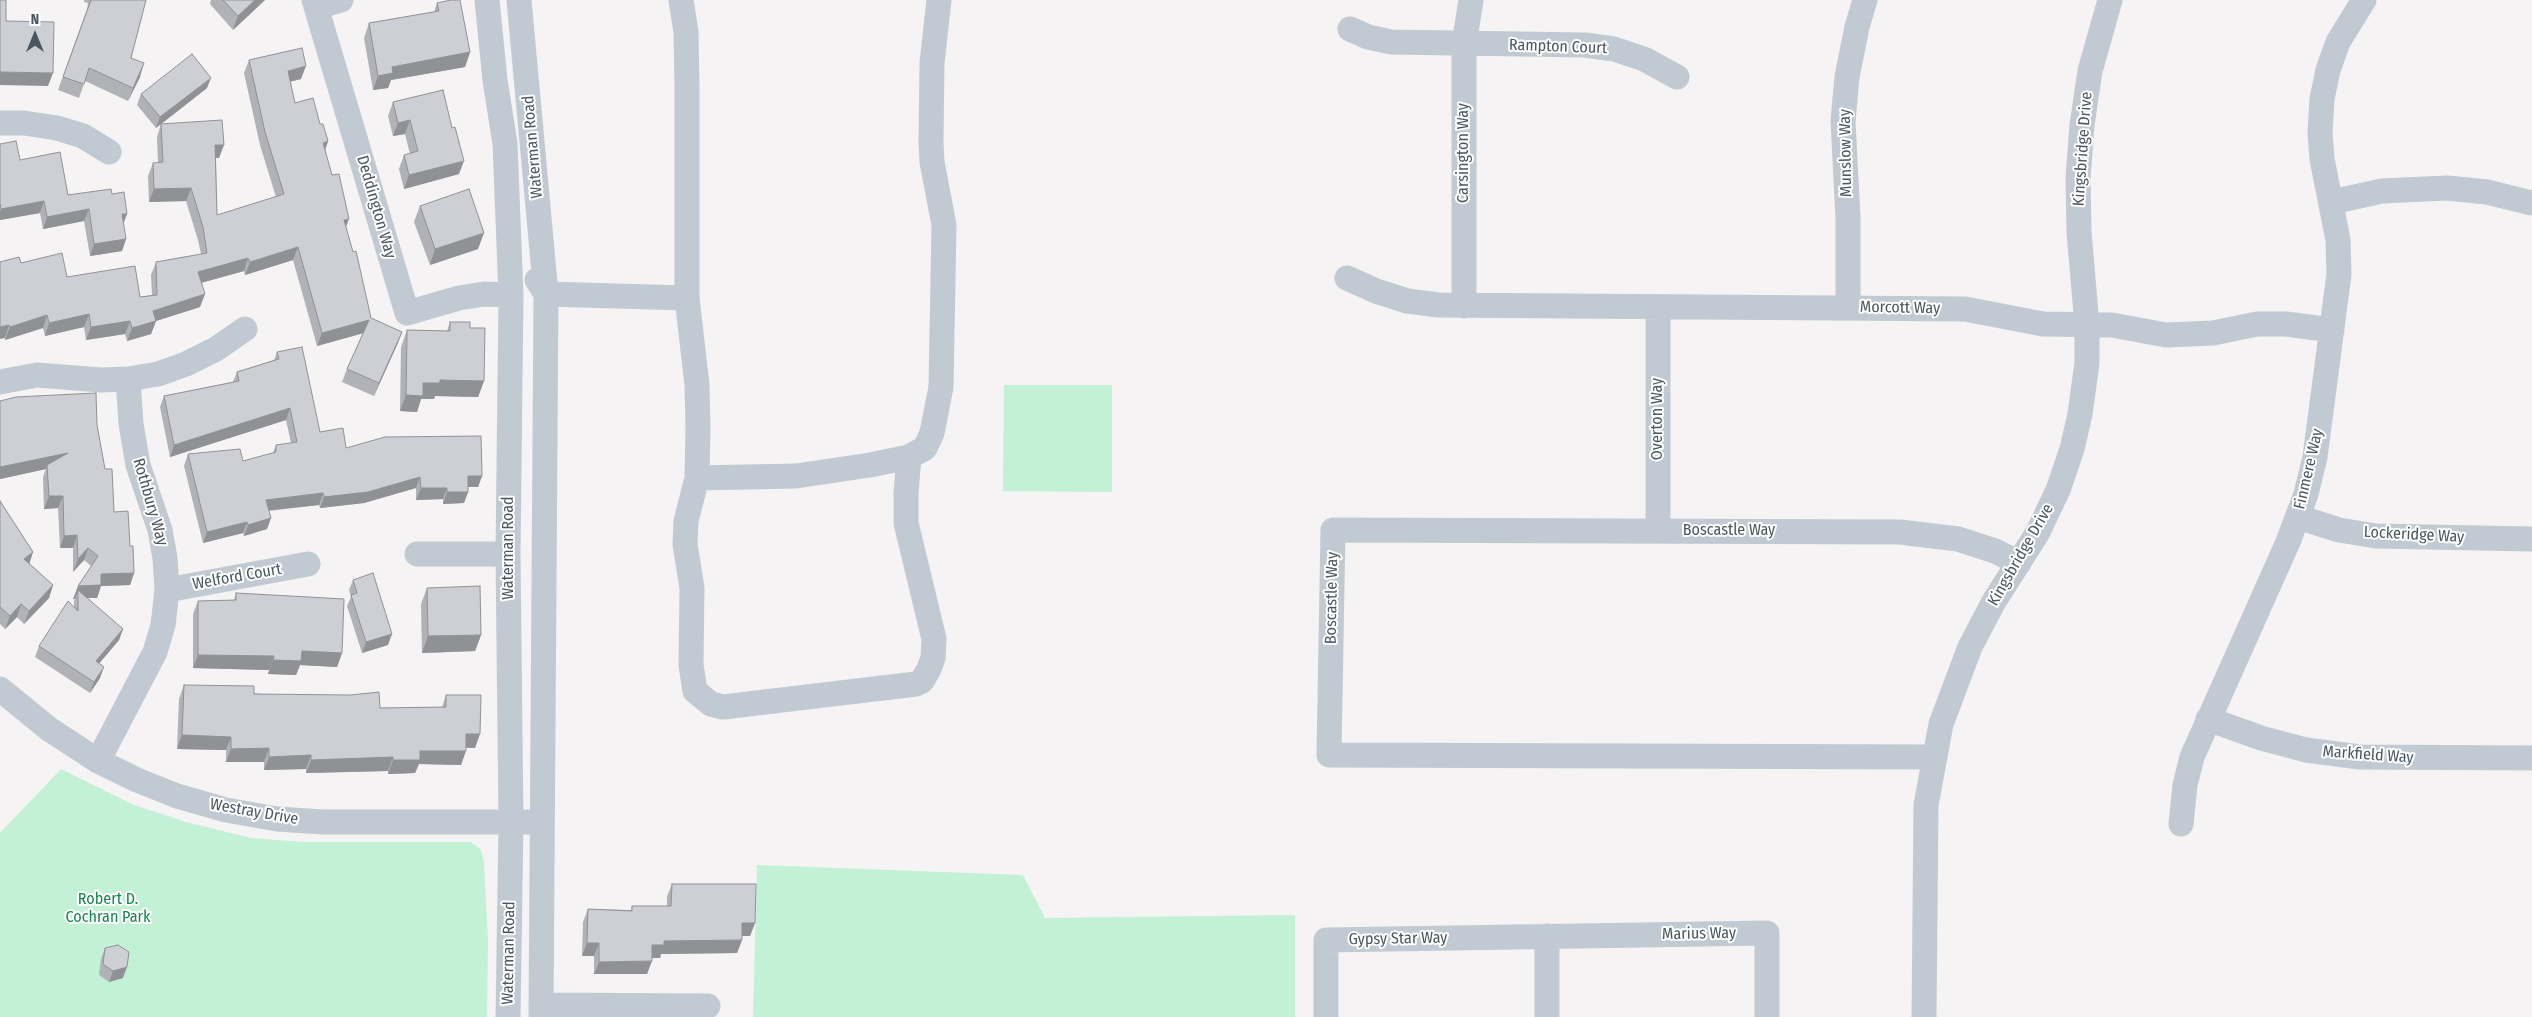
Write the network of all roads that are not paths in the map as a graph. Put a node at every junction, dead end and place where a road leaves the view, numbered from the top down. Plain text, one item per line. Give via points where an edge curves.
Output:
1 (341, 0) edge
2 (487, 0) edge
3 (520, 0) edge
4 (681, 0) edge
5 (939, 0) edge
6 (1471, 0) edge
7 (1866, 0) edge
8 (2110, 0) edge
9 (2364, 0) edge
10 (316, 4) edge
11 (1350, 28) dead end
12 (1464, 45) junction
13 (1677, 77) dead end
14 (495, 80) junction
15 (0, 123) edge
16 (109, 152) dead end
17 (2332, 202) junction
18 (2532, 203) edge
19 (1347, 278) dead end
20 (546, 294) junction
21 (511, 295) junction
22 (687, 298) junction
23 (1464, 306) junction
24 (1658, 307) junction
25 (1848, 308) junction
26 (2087, 325) junction
27 (245, 328) dead end
28 (2332, 330) junction
29 (128, 379) junction
30 (0, 382) edge
31 (909, 457) junction
32 (697, 478) junction
33 (2298, 517) junction
34 (1658, 531) junction
35 (2532, 539) edge
36 (417, 554) dead end
37 (508, 554) junction
38 (2019, 563) junction
39 (308, 564) dead end
40 (167, 590) junction
41 (0, 689) edge
42 (2208, 719) junction
43 (1933, 757) junction
44 (2532, 758) edge
45 (98, 761) junction
46 (511, 822) junction
47 (541, 823) junction
48 (2181, 824) dead end
49 (1547, 936) junction
50 (708, 1006) dead end
51 (541, 1011) edge
52 (508, 1017) edge
53 (1326, 1017) edge
54 (1547, 1017) edge
55 (1767, 1017) edge
56 (1924, 1017) edge

1 - 10 street
2 - 14 street, Waterman Road
3 - 20 street, Waterman Road
4 - 22 street via 686,32
5 - 31 street via 932,63 931,142 944,225 941,388 932,433 925,448
6 - 12 street, Carsington Way
7 - 25 street, Munslow Way via 1847,77 1843,121
8 - 26 street, Kingsbridge Drive via 2090,71 2078,178 2078,232
9 - 17 street, Finmere Way via 2338,42 2322,99 2322,159
10 - 21 street, Deddington Way via 407,313 468,296
11 - 12 street, Rampton Court via 1368,37 1391,42
12 - 13 street, Rampton Court via 1585,45 1614,49 1644,59
12 - 23 street, Carsington Way
14 - 20 street, Waterman Road via 515,106 529,269
14 - 21 street, Waterman Road via 505,144
15 - 16 street via 57,128 83,136
17 - 18 street via 2382,191 2447,188 2487,192
17 - 28 street, Finmere Way via 2339,274
19 - 23 street, Morcott Way via 1376,292 1407,301
20 - 22 street
20 - 47 street, Waterman Road
21 - 37 street, Waterman Road
22 - 32 street via 697,385
23 - 24 street, Morcott Way
24 - 25 street, Morcott Way
24 - 34 street, Overton Way
25 - 26 street, Morcott Way via 1965,309 2043,324
26 - 28 street, Morcott Way via 2112,325 2182,336 2257,324
26 - 38 street, Kingsbridge Drive via 2086,372 2072,449 2058,490
27 - 29 street via 216,349 186,364 158,374
28 - 33 street, Finmere Way via 2315,457
29 - 30 street via 37,375
29 - 40 street, Rothbury Way via 135,448 160,530
31 - 32 street via 796,476
31 - 32 street via 906,523 934,639 933,658 922,681 908,686 723,707 701,698 694,691 692,681 692,588 685,544 686,521
33 - 35 street, Lockeridge Way via 2339,530 2376,536
33 - 42 street, Finmere Way
34 - 38 street, Boscastle Way via 1924,534 1958,539
34 - 43 street, Boscastle Way via 1333,530 1329,755
36 - 37 street
37 - 46 street, Waterman Road
38 - 43 street, Kingsbridge Drive via 1970,646 1954,684
39 - 40 street, Welford Court
40 - 45 street, Rothbury Way via 155,652
41 - 45 street, Westray Drive via 48,729
42 - 44 street, Markfield Way via 2306,750 2360,757
42 - 48 street, Finmere Way via 2192,757
43 - 56 street, Kingsbridge Drive via 1926,805
45 - 46 street, Westray Drive via 177,796 226,810 276,819
46 - 47 street, Westray Drive
46 - 52 street, Waterman Road
47 - 51 street, Waterman Road
49 - 53 street, Gypsy Star Way via 1326,940
49 - 54 street
49 - 55 street, Marius Way via 1767,933
50 - 51 street

